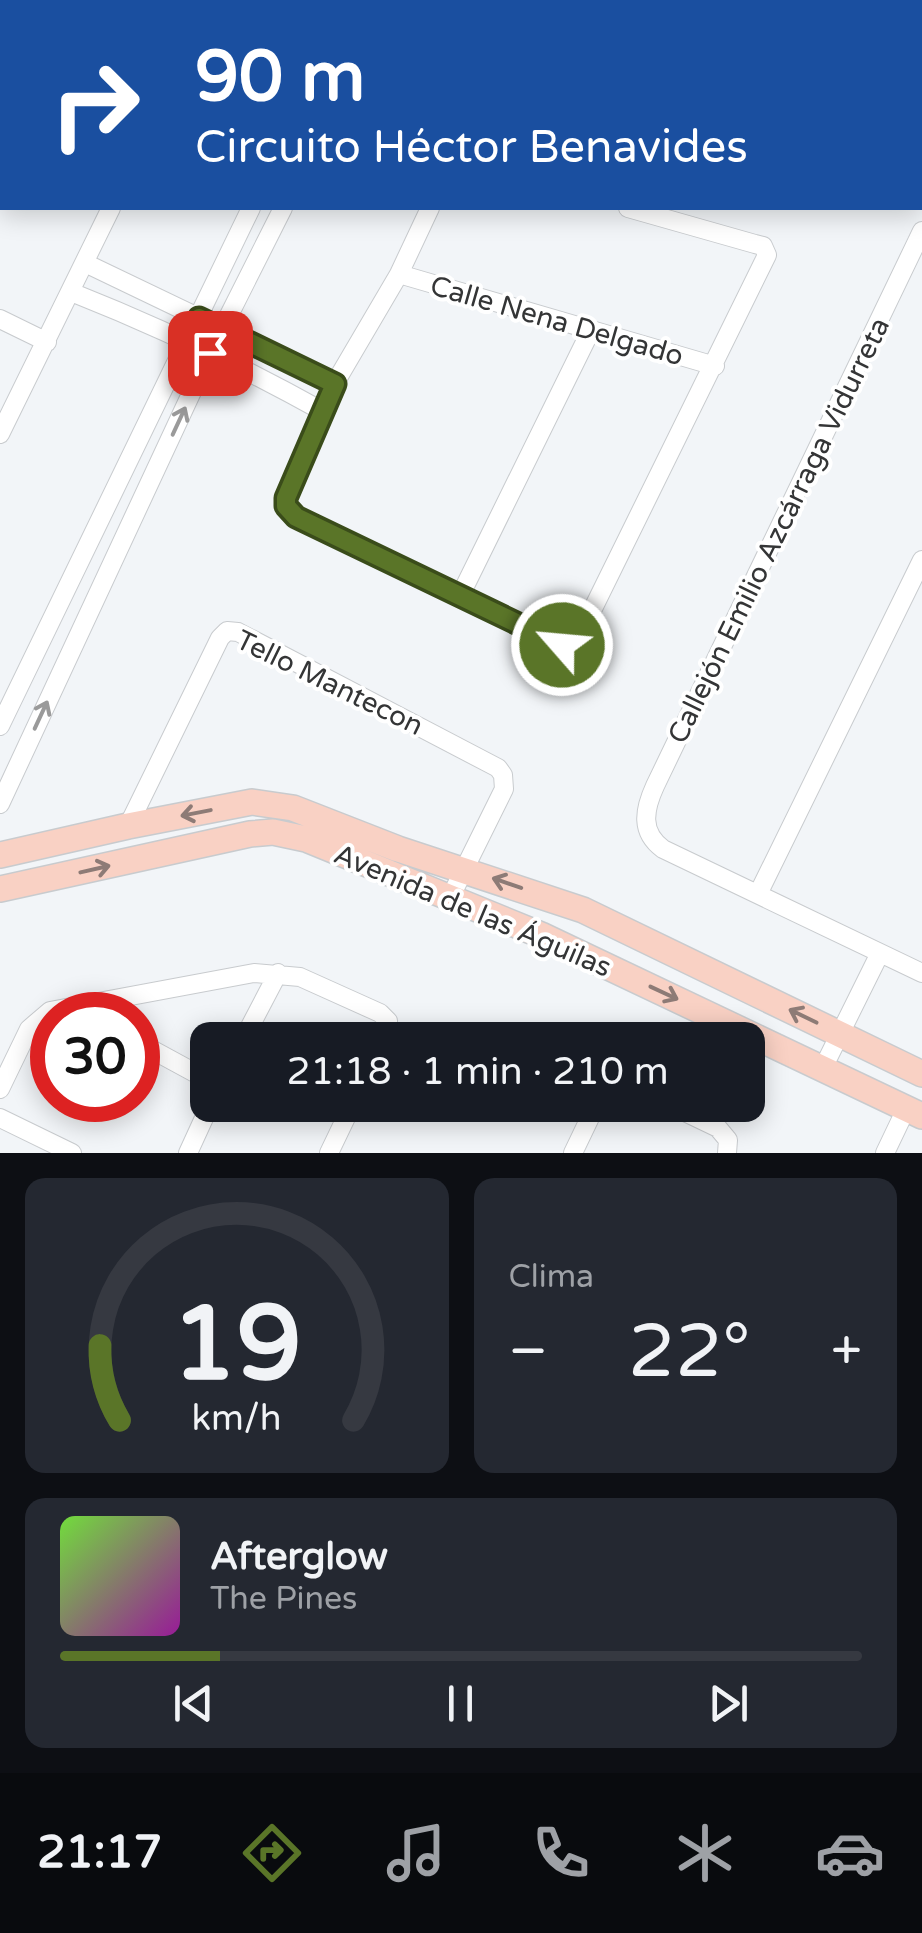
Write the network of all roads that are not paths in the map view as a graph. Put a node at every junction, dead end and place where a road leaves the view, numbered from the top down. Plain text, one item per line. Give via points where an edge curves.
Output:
1 (110, 210) edge
2 (251, 210) edge
3 (283, 210) edge
4 (429, 210) edge
5 (635, 210) edge
6 (922, 231) edge
7 (84, 264) junction
8 (399, 274) junction
9 (71, 292) junction
10 (154, 297) junction
11 (199, 318) junction
12 (0, 319) edge
13 (144, 320) junction
14 (222, 330) junction
15 (591, 330) junction
16 (47, 342) junction
17 (186, 342) junction
18 (268, 352) junction
19 (210, 353) junction
20 (715, 366) junction
21 (257, 375) junction
22 (335, 384) junction
23 (322, 411) junction
24 (0, 434) edge
25 (922, 560) edge
26 (460, 594) junction
27 (0, 726) edge
28 (0, 804) edge
29 (128, 826) junction
30 (0, 855) edge
31 (465, 869) junction
32 (0, 889) edge
33 (758, 894) junction
34 (450, 898) junction
35 (879, 955) junction
36 (278, 973) junction
37 (922, 973) edge
38 (143, 992) edge
39 (252, 1022) edge
40 (388, 1022) edge
41 (30, 1030) edge
42 (840, 1034) junction
43 (160, 1054) edge
44 (824, 1068) junction
45 (190, 1070) edge
46 (922, 1074) edge
47 (0, 1088) edge
48 (914, 1112) edge
49 (0, 1118) edge
50 (202, 1122) edge
51 (344, 1122) edge
52 (588, 1122) edge
53 (705, 1122) edge
54 (728, 1146) edge
55 (72, 1153) edge
56 (188, 1153) edge
57 (328, 1153) edge
58 (573, 1153) edge
59 (884, 1153) edge

1 - 7 street
2 - 11 street
3 - 14 street
4 - 8 street
5 - 20 street via 767,250
6 - 33 street, Callejón Emilio Azcárraga Vidurreta via 646,814 647,832 663,850
7 - 9 street
7 - 10 street
8 - 15 street, Calle Nena Delgado
8 - 22 street
9 - 13 street
9 - 16 street
10 - 11 street
10 - 13 street
11 - 14 street
11 - 17 street
12 - 16 street
13 - 17 street
14 - 18 street
14 - 19 street
15 - 20 street, Calle Nena Delgado
15 - 26 street
16 - 24 street
17 - 19 street
17 - 27 street
18 - 21 street
18 - 22 street
19 - 21 street
28 -> 19 street
20 - 26 street via 575,644 562,645
21 - 23 street
22 - 23 street
23 - 26 street via 286,506 296,517
25 - 33 street
29 - 30 street, Avenida de las Águilas
31 -> 29 street, Avenida de las Águilas via 271,803
29 - 31 street, Tello Mantecon via 220,638 232,631 498,768 504,789
31 - 34 street, Tello Mantecon
42 -> 31 street, Avenida de las Águilas via 583,910
32 -> 34 street, Avenida de las Águilas via 273,832
33 - 35 street
34 -> 44 street, Avenida de las Águilas
35 - 37 street
35 - 42 street
36 - 38 street
36 - 39 street
36 - 40 street via 300,977
41 - 47 street
42 - 44 street
42 - 46 street, Avenida de las Águilas
43 - 45 street
44 - 48 street, Avenida de las Águilas
48 - 59 street
49 - 55 street
50 - 56 street
51 - 57 street
52 - 58 street
53 - 54 street via 718,1128

